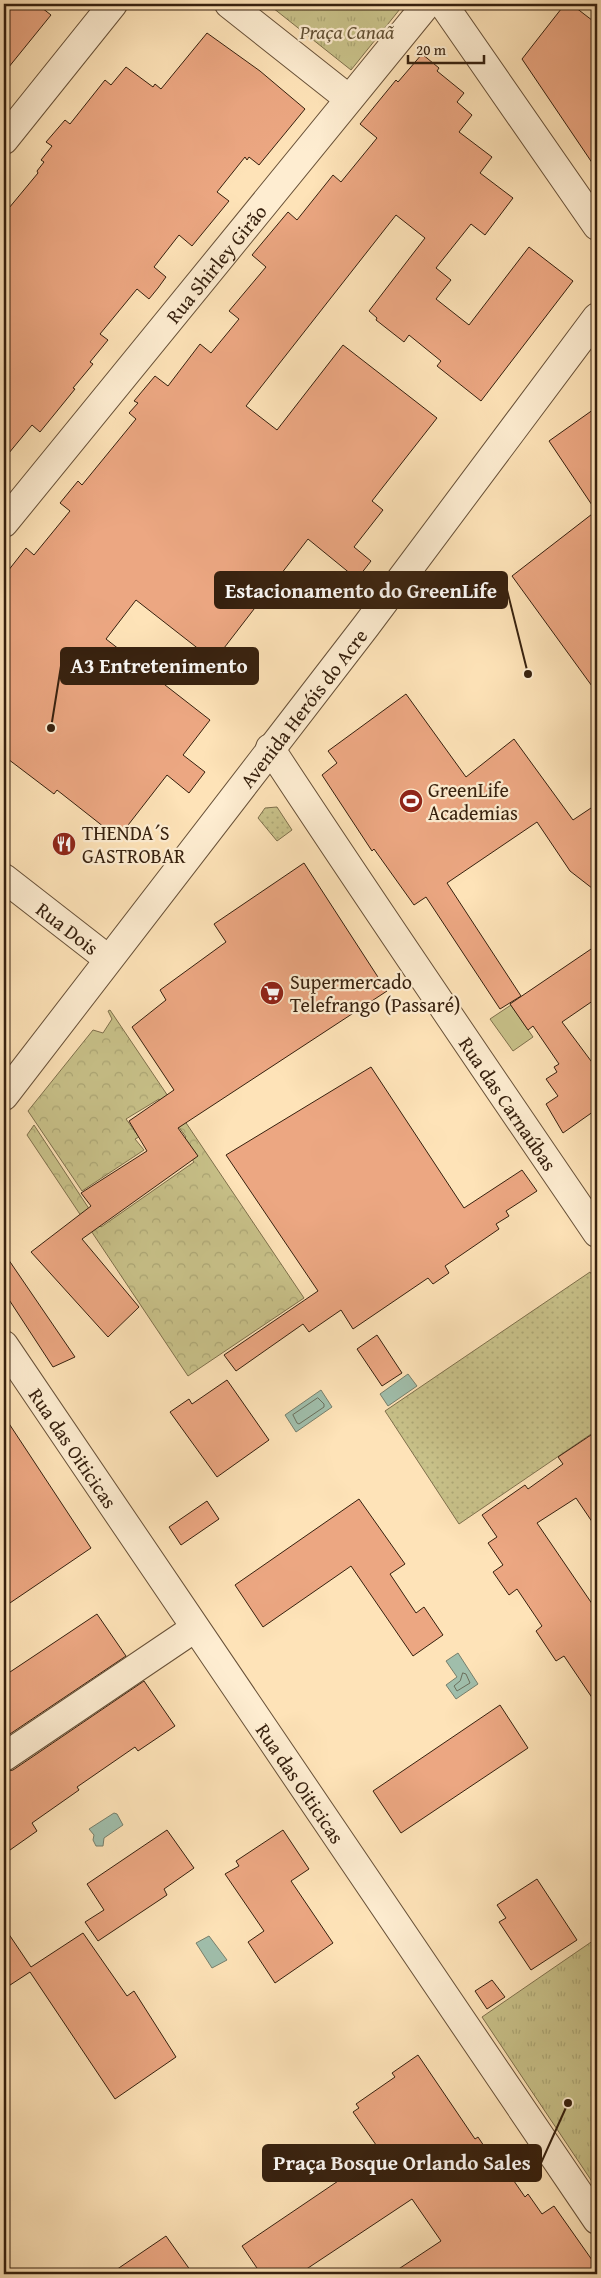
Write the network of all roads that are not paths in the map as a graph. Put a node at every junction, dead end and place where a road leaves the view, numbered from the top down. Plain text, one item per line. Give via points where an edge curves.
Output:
1 (113, 4) edge
2 (229, 4) edge
3 (427, 4) edge
4 (443, 4) edge
5 (349, 99) junction
6 (4, 140) edge
7 (596, 221) edge
8 (597, 317) edge
9 (4, 523) edge
10 (270, 748) junction
11 (4, 878) edge
12 (108, 959) junction
13 (4, 1096) edge
14 (597, 1234) edge
15 (4, 1345) edge
16 (196, 1628) junction
17 (4, 1757) edge
18 (597, 2220) edge

1 - 6 street
2 - 5 street
3 - 5 street, Rua Shirley Girão
4 - 7 street
5 - 9 street, Rua Shirley Girão
8 - 10 street, Avenida Heróis do Acre via 366,626
10 - 12 street, Avenida Heróis do Acre
10 - 14 street, Rua das Carnaúbas
11 - 12 street, Rua Dois
12 - 13 street, Avenida Heróis do Acre
15 - 16 street, Rua das Oiticicas
16 - 17 street
16 - 18 street, Rua das Oiticicas

